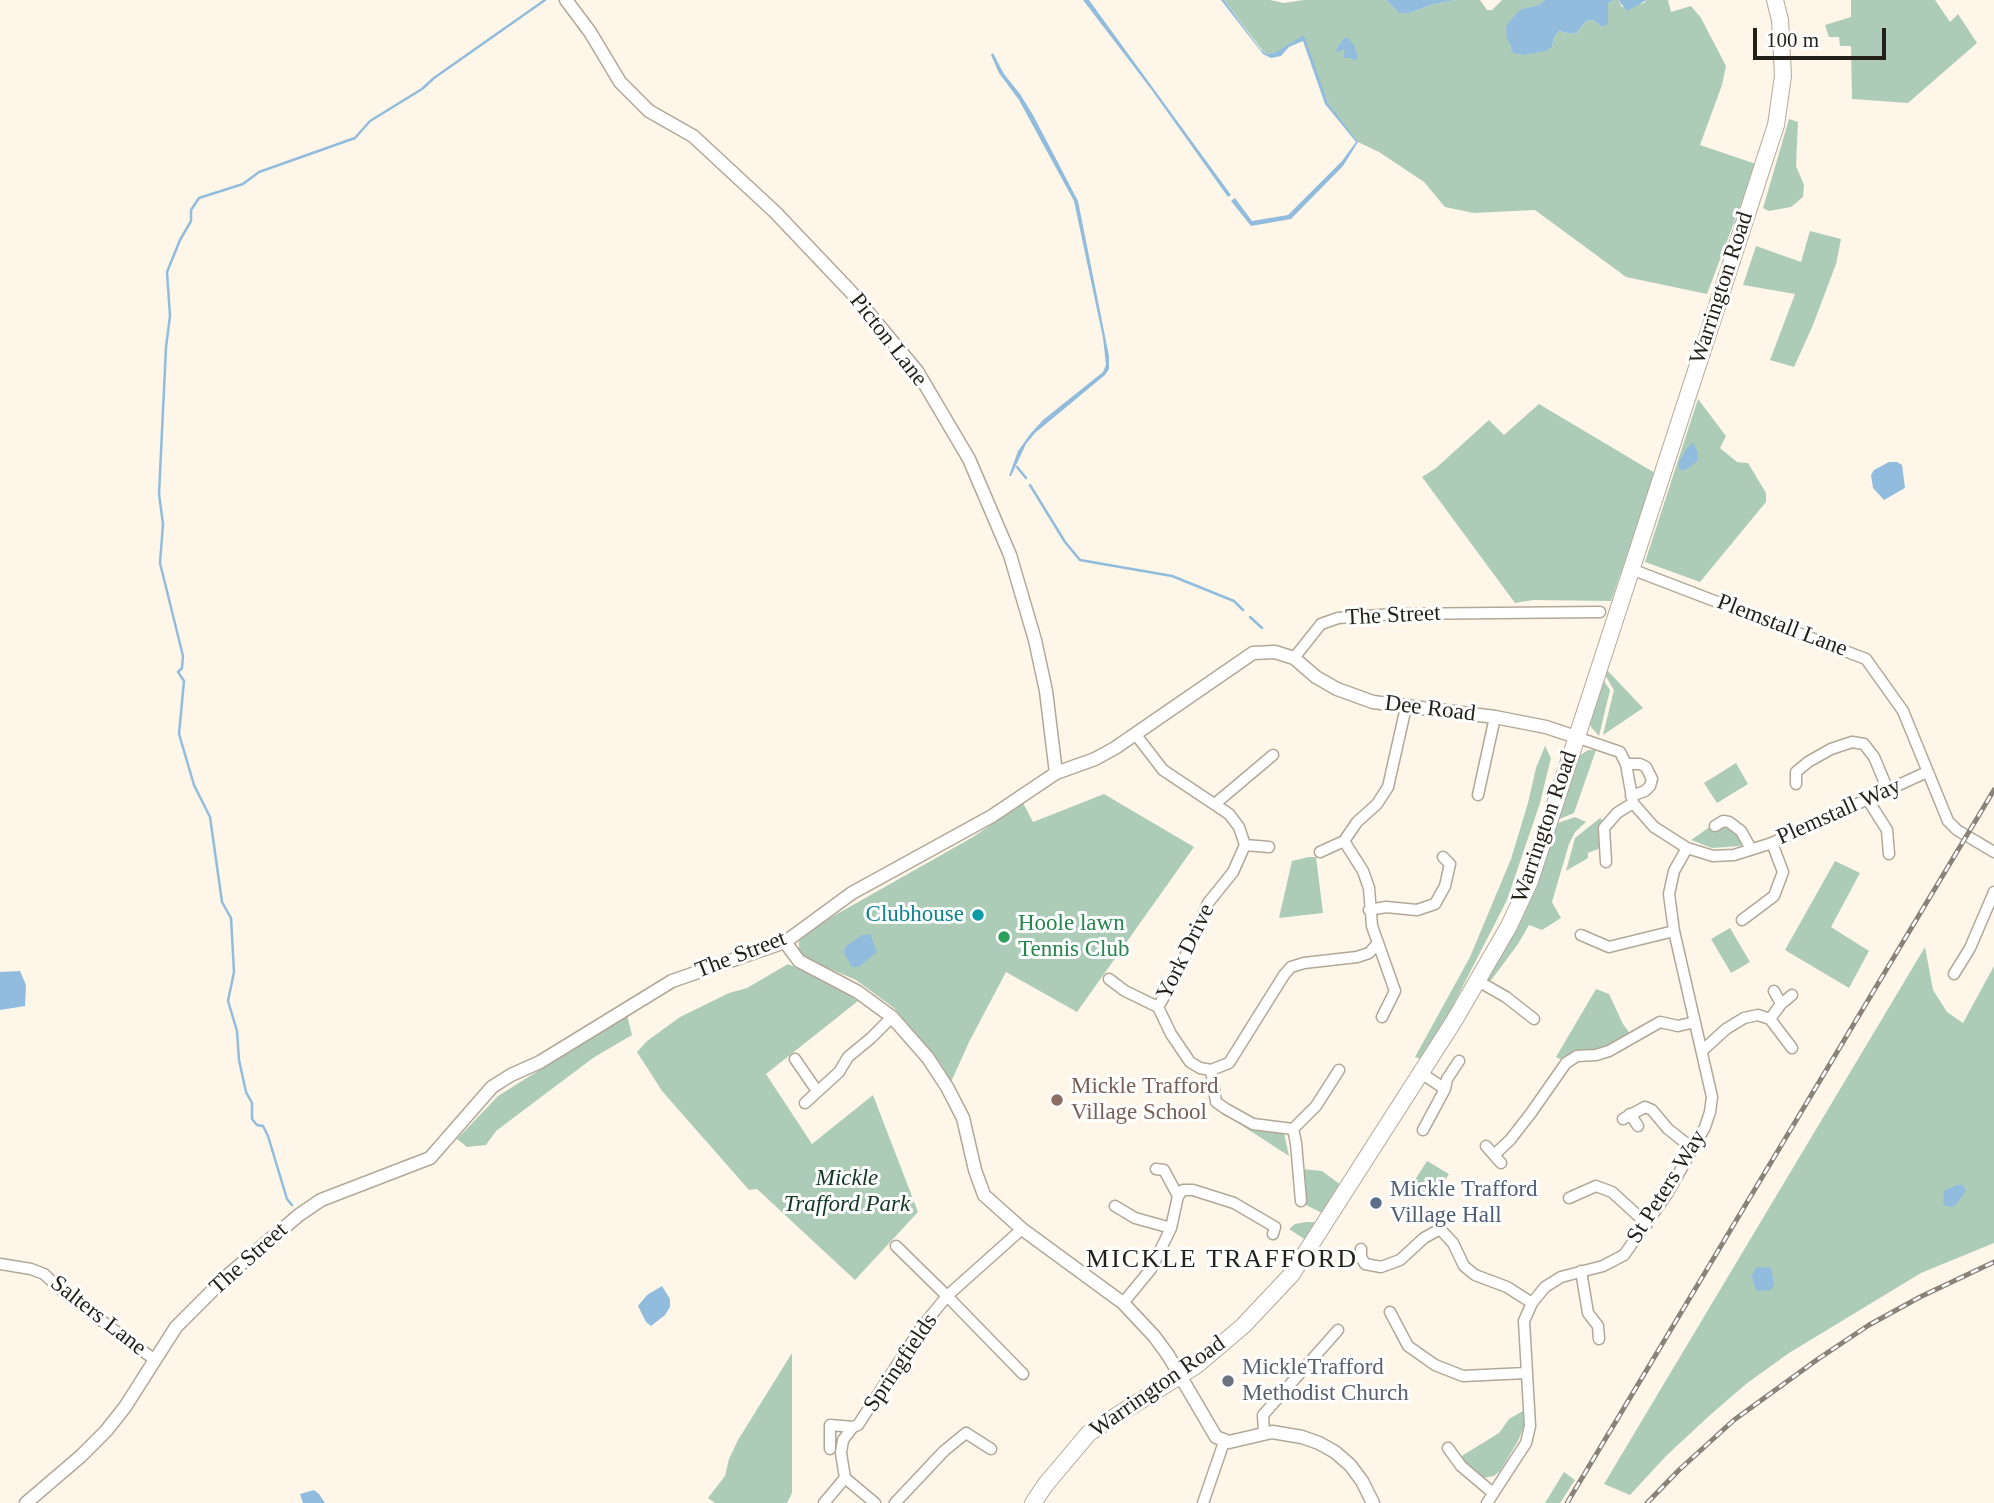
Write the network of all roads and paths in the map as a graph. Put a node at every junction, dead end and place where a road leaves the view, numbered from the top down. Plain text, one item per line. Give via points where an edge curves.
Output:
1 (566, 0) edge
2 (1775, 0) edge
3 (1631, 569) junction
4 (1600, 612) dead end
5 (1294, 659) junction
6 (1406, 707) junction
7 (1495, 717) junction
8 (1136, 735) junction
9 (1576, 737) junction
10 (1273, 755) dead end
11 (1626, 764) junction
12 (1783, 772) dead end
13 (1796, 772) junction
14 (1927, 772) junction
15 (1056, 773) junction
16 (1796, 784) dead end
17 (1888, 790) junction
18 (1478, 794) dead end
19 (1632, 799) junction
20 (1868, 800) junction
21 (1216, 803) junction
22 (1721, 819) dead end
23 (1344, 841) junction
24 (1772, 842) junction
25 (1245, 845) junction
26 (1269, 847) dead end
27 (1687, 848) junction
28 (1751, 849) junction
29 (1320, 852) dead end
30 (1994, 852) edge
31 (1889, 854) dead end
32 (1443, 857) dead end
33 (1592, 858) dead end
34 (1994, 892) edge
35 (1369, 910) junction
36 (1742, 920) dead end
37 (1674, 931) junction
38 (1581, 935) dead end
39 (785, 942) junction
40 (1378, 943) junction
41 (1954, 974) dead end
42 (1126, 975) dead end
43 (1478, 981) junction
44 (1774, 991) dead end
45 (1792, 995) dead end
46 (1781, 1004) junction
47 (1158, 1007) junction
48 (892, 1017) junction
49 (1382, 1017) dead end
50 (1534, 1019) dead end
51 (1770, 1019) junction
52 (1695, 1022) junction
53 (1792, 1048) dead end
54 (1703, 1050) junction
55 (795, 1059) dead end
56 (1459, 1060) dead end
57 (1211, 1070) junction
58 (1339, 1070) dead end
59 (1421, 1073) junction
60 (1445, 1089) junction
61 (817, 1091) junction
62 (805, 1103) dead end
63 (1638, 1126) dead end
64 (1293, 1129) junction
65 (1423, 1130) dead end
66 (1486, 1146) dead end
67 (1692, 1148) junction
68 (1164, 1168) dead end
69 (1583, 1191) junction
70 (1178, 1196) junction
71 (1569, 1198) dead end
72 (1301, 1201) dead end
73 (1583, 1205) dead end
74 (1115, 1206) dead end
75 (1647, 1224) junction
76 (1171, 1228) junction
77 (1022, 1229) junction
78 (1273, 1234) dead end
79 (896, 1246) dead end
80 (1361, 1249) dead end
81 (0, 1264) edge
82 (1581, 1271) junction
83 (947, 1296) junction
84 (1124, 1303) junction
85 (1532, 1303) junction
86 (1390, 1312) dead end
87 (1610, 1320) dead end
88 (1598, 1326) junction
89 (1338, 1330) dead end
90 (1599, 1339) dead end
91 (155, 1360) junction
92 (1526, 1373) junction
93 (1023, 1374) dead end
94 (1181, 1375) junction
95 (853, 1427) junction
96 (1264, 1433) junction
97 (1224, 1442) junction
98 (1448, 1448) dead end
99 (830, 1449) dead end
100 (991, 1449) dead end
101 (845, 1478) junction
102 (1493, 1493) junction
103 (26, 1503) edge
104 (824, 1503) edge
105 (875, 1503) edge
106 (895, 1503) edge
107 (1033, 1503) edge
108 (1203, 1503) edge
109 (1373, 1503) edge
110 (1487, 1503) edge

1 - 15 street, Picton Lane via 620,82 649,111 693,136 775,212 917,371 969,459 1010,555 1046,691
2 - 3 main road, Warrington Road via 1783,76 1778,116
3 - 9 main road, Warrington Road
3 - 14 street, Plemstall Lane via 1866,659 1903,711
4 - 5 street, The Street via 1338,618 1321,624
5 - 6 street, Dee Road via 1337,689
5 - 8 street, The Street via 1275,652 1253,653
6 - 7 street, Dee Road
6 - 23 street via 1388,787
7 - 9 street, Dee Road
7 - 18 street
8 - 15 street, The Street via 1095,759
8 - 21 street via 1163,770
9 - 11 street via 1620,752
9 - 43 main road, Warrington Road via 1530,881
10 - 21 street
11 - 19 street
11 - 19 street via 1646,767 1651,779 1645,792
12 - 13 street
13 - 16 street
13 - 17 street via 1831,749 1852,742 1864,744
14 - 17 street, Plemstall Way
14 - 30 street, Plemstall Lane via 1948,821
15 - 39 street, The Street via 992,816 852,893
17 - 20 street, Plemstall Way
19 - 27 street, Plemstall Way via 1654,827
19 - 33 street via 1604,828 1605,859
20 - 24 street, Plemstall Way
20 - 31 street via 1891,829
21 - 25 street via 1239,827
22 - 28 street, Plemstall Way via 1741,831
23 - 29 street
23 - 35 street via 1363,871
24 - 28 street, Plemstall Way
24 - 36 street via 1783,872 1774,895
25 - 26 street
25 - 47 street, York Drive via 1233,872 1208,903 1178,974
27 - 28 street, Plemstall Way via 1713,856
27 - 37 street, St Peters Way via 1674,871 1669,894
32 - 35 street via 1450,864 1435,904 1417,910
34 - 41 street
35 - 40 street
37 - 38 street via 1609,947
37 - 52 street, St Peters Way
39 - 48 street via 799,961 859,992
39 - 91 street, The Street via 672,981 492,1087 430,1158 321,1200 227,1276 176,1327
40 - 49 street via 1395,991
40 - 57 street via 1357,957 1292,967 1229,1063
42 - 47 street via 1113,982
43 - 50 street
43 - 59 main road, Warrington Road
44 - 46 street
45 - 46 street
46 - 51 street
47 - 57 street, York Drive via 1190,1062
48 - 61 street
48 - 77 street via 947,1087 963,1118 984,1195
51 - 53 street
51 - 54 street via 1744,1018
52 - 54 street, St Peters Way
52 - 66 street via 1678,1026 1660,1022 1609,1051 1577,1056 1566,1063 1498,1159
54 - 67 street, St Peters Way via 1712,1097 1705,1127
55 - 61 street
56 - 60 street
57 - 64 street via 1216,1102 1253,1124
58 - 64 street via 1326,1079 1316,1106
59 - 60 street
59 - 94 main road, Warrington Road via 1292,1274 1243,1326
60 - 65 street
61 - 62 street
63 - 67 street via 1627,1117 1645,1107
64 - 72 street
67 - 75 street, St Peters Way
68 - 70 street
69 - 71 street
69 - 73 street
69 - 75 street via 1596,1186 1612,1192
70 - 76 street
70 - 78 street via 1183,1190 1194,1191 1234,1203 1275,1227
74 - 76 street via 1135,1218
75 - 82 street, St Peters Way via 1624,1255
76 - 84 street via 1151,1269
77 - 83 street, Springfields
77 - 84 street
79 - 83 street, Springfields
80 - 85 street via 1365,1264 1381,1267 1400,1260 1440,1229 1475,1275
81 - 91 street, Salters Lane via 44,1274
82 - 85 street, St Peters Way via 1545,1287
82 - 88 street via 1588,1313
83 - 93 street, Springfields
83 - 95 street, Springfields
84 - 94 street
85 - 92 street via 1524,1321
86 - 92 street via 1408,1346 1435,1365 1463,1376
87 - 88 street
88 - 90 street
89 - 96 street via 1263,1415
91 - 103 street, The Street via 106,1431
92 - 102 street via 1530,1426 1526,1443
94 - 97 street via 1216,1437
94 - 107 main road, Warrington Road via 1090,1433
95 - 99 street, Springfields via 830,1425
95 - 101 street, Springfields via 843,1440
96 - 97 street
96 - 109 street via 1302,1437 1335,1452 1362,1481
97 - 108 street
98 - 102 street via 1461,1466
100 - 106 street via 966,1433
101 - 104 street
101 - 105 street
102 - 110 street

